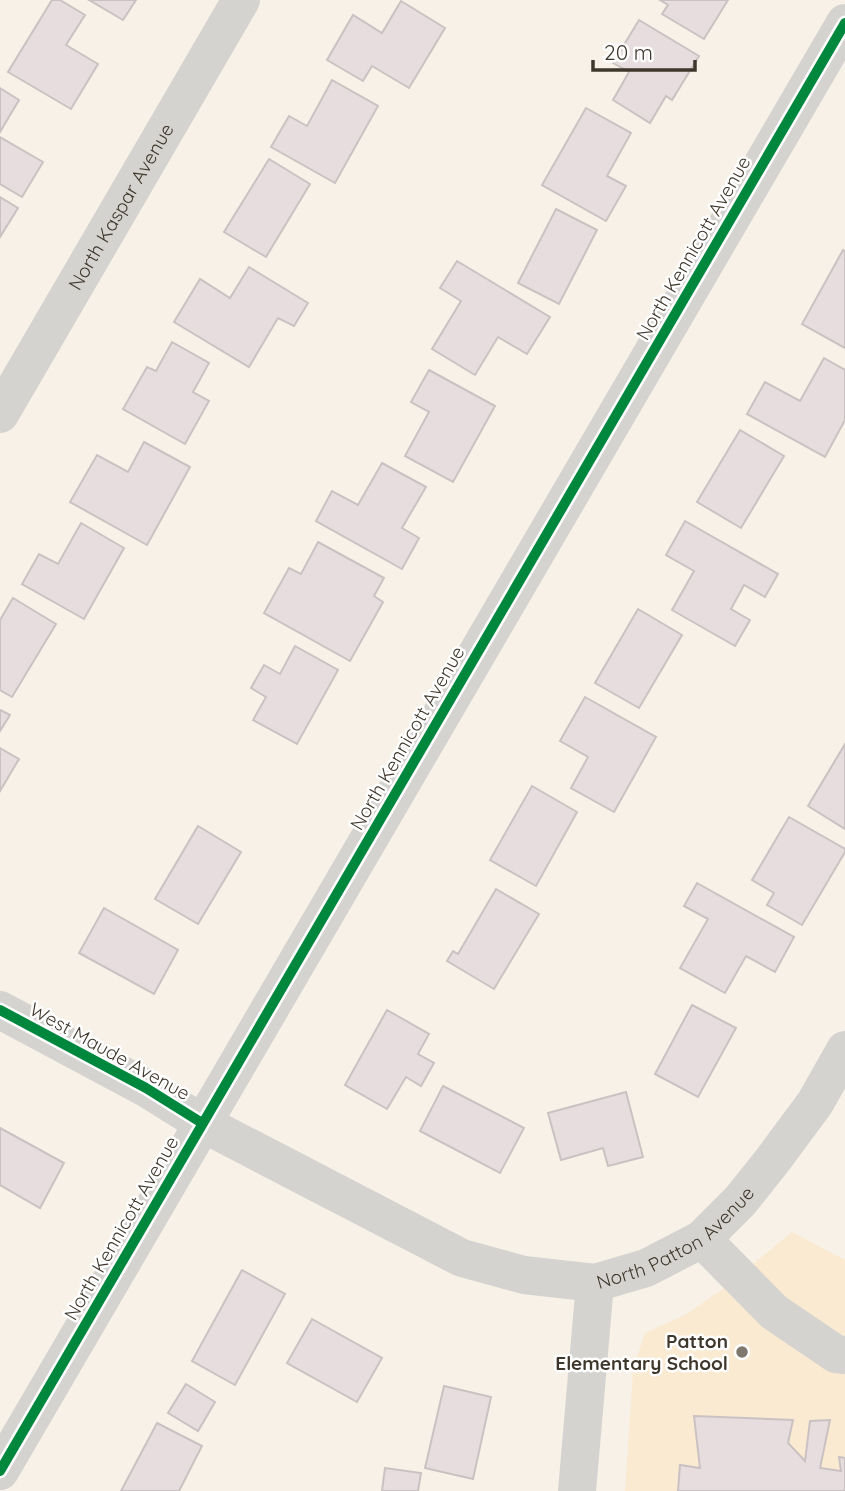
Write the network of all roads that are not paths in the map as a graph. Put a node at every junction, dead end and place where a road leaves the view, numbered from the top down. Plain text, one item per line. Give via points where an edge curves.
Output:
1 (241, 0) edge
2 (845, 23) edge
3 (0, 414) edge
4 (0, 1010) edge
5 (845, 1050) edge
6 (202, 1123) junction
7 (702, 1239) junction
8 (595, 1283) junction
9 (845, 1355) edge
10 (0, 1471) edge
11 (577, 1491) edge

1 - 3 street, North Kaspar Avenue
2 - 6 street, North Kennicott Avenue
4 - 6 street, West Maude Avenue
5 - 7 street, North Patton Avenue via 815,1103 772,1161
6 - 8 street, West Maude Avenue via 462,1258 524,1275
6 - 10 street, North Kennicott Avenue
7 - 8 street, North Patton Avenue via 646,1268
7 - 9 street via 774,1312 836,1354
8 - 11 street, North Patton Avenue

